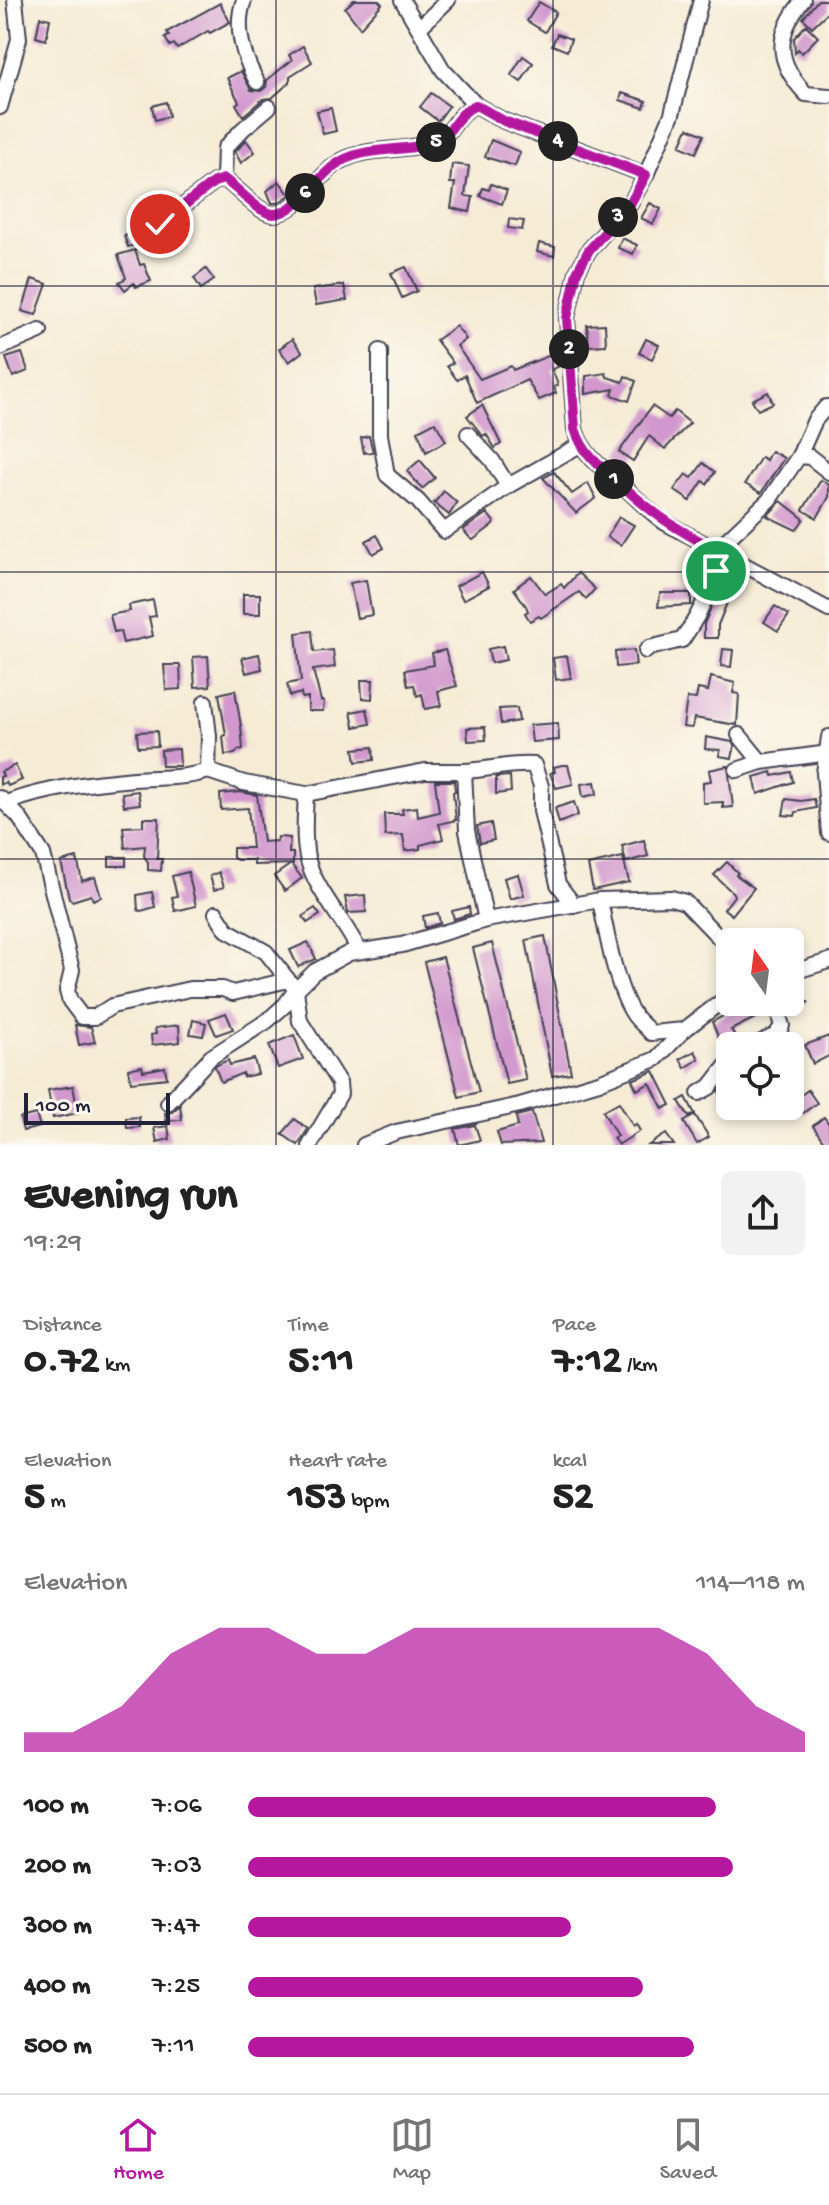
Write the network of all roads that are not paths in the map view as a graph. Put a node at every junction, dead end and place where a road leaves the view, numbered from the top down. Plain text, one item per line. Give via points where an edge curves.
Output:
1 (15, 0) edge
2 (244, 0) edge
3 (402, 0) edge
4 (448, 0) edge
5 (803, 0) edge
6 (698, 2) edge
7 (419, 28) junction
8 (257, 82) dead end
9 (829, 96) edge
10 (476, 105) junction
11 (0, 107) edge
12 (269, 107) dead end
13 (646, 175) junction
14 (224, 179) junction
15 (162, 244) dead end
16 (40, 331) dead end
17 (0, 348) edge
18 (380, 351) dead end
19 (829, 407) edge
20 (468, 434) dead end
21 (580, 445) junction
22 (799, 456) junction
23 (829, 472) edge
24 (508, 486) junction
25 (716, 550) junction
26 (829, 610) edge
27 (646, 651) dead end
28 (205, 702) dead end
29 (739, 735) dead end
30 (829, 737) edge
31 (828, 754) edge
32 (761, 762) junction
33 (737, 770) dead end
34 (208, 771) junction
35 (464, 771) junction
36 (306, 794) junction
37 (3, 801) edge
38 (829, 833) edge
39 (600, 900) junction
40 (574, 905) junction
41 (216, 913) dead end
42 (486, 920) junction
43 (716, 934) edge
44 (359, 951) junction
45 (829, 961) edge
46 (804, 969) edge
47 (292, 985) junction
48 (716, 1006) edge
49 (684, 1030) junction
50 (716, 1079) edge
51 (699, 1093) dead end
52 (168, 1103) dead end
53 (310, 1145) edge
54 (364, 1145) edge

1 - 11 street via 19,39
2 - 8 street via 239,28
3 - 7 street
4 - 7 street
5 - 9 street via 790,17 781,53 790,76 806,94
6 - 13 street via 672,114
7 - 10 street via 443,70
10 - 13 street via 504,121
10 - 14 street via 465,110 440,140 339,162 289,210 274,214 258,209
12 - 14 street via 225,148
13 - 21 street via 630,204 589,250 572,292 567,318 571,411
14 - 15 street via 160,224
16 - 17 street
18 - 24 street via 380,435 387,475 444,531
19 - 22 street via 815,420
20 - 24 street
21 - 24 street
21 - 25 street via 664,522
22 - 23 street via 810,457
22 - 25 street via 769,500
25 - 26 street
25 - 27 street via 716,571 697,619 682,640
28 - 34 street
29 - 32 street
30 - 31 street
31 - 32 street
31 - 38 street via 824,773
32 - 33 street
34 - 36 street
34 - 37 street via 39,791
35 - 36 street via 425,771
35 - 40 street via 534,765 558,884
35 - 42 street via 468,842
36 - 44 street via 307,858
37 - 47 street via 43,854 72,970 67,991 82,1017 190,989 233,993
39 - 40 street
39 - 43 street via 685,902
39 - 49 street via 633,1015 651,1033
40 - 42 street
41 - 47 street via 227,930 266,952
42 - 44 street via 402,945
44 - 47 street
45 - 46 street
47 - 52 street via 285,1005 211,1057
47 - 53 street via 300,1021 341,1089
48 - 49 street
49 - 54 street via 656,1059 599,1082 396,1132
50 - 51 street

